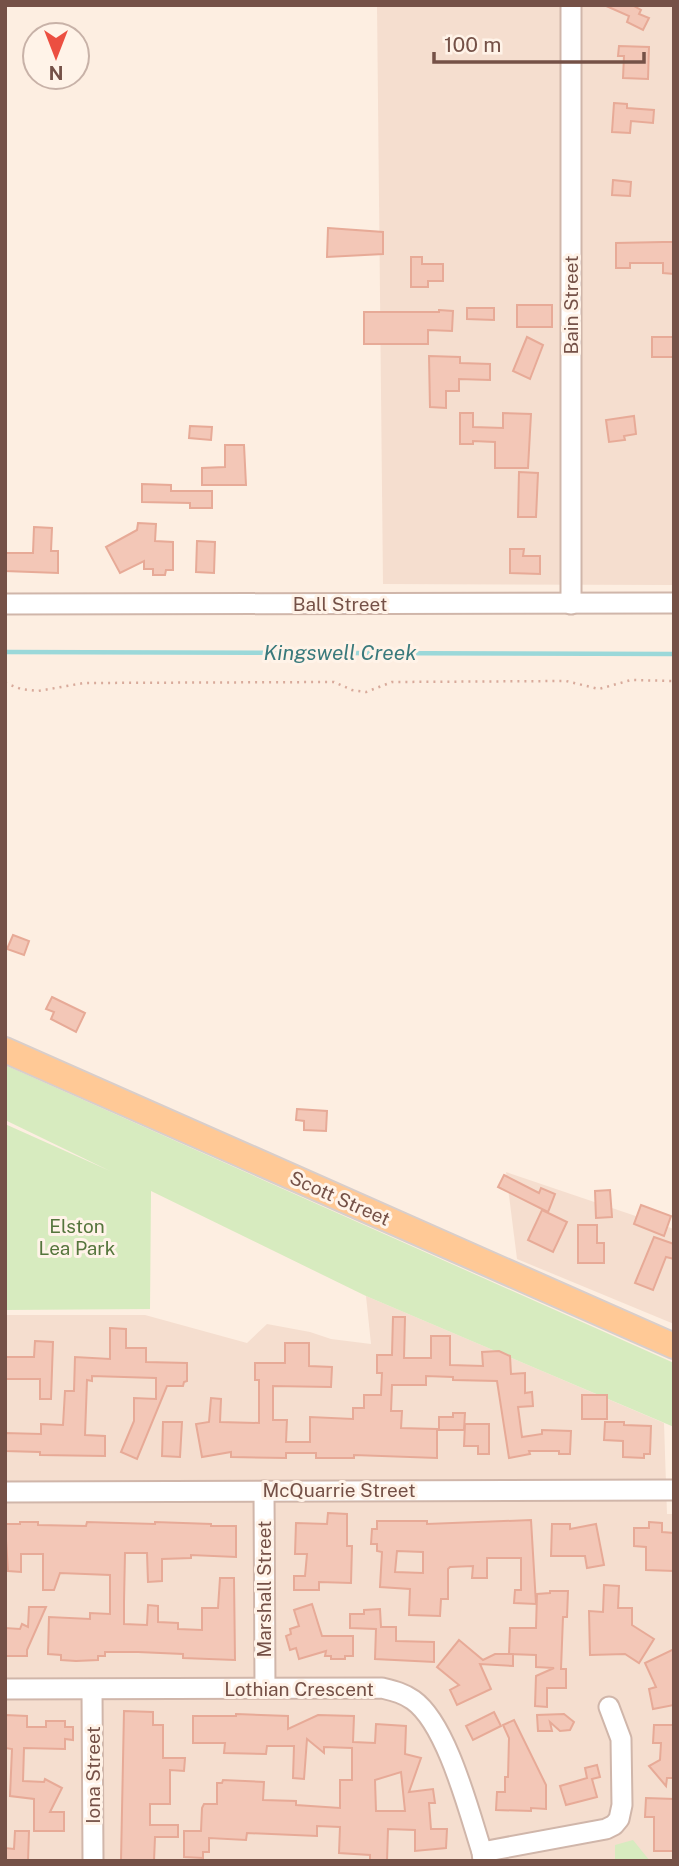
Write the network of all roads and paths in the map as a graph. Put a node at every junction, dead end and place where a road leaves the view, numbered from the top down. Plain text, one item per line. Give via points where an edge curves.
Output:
1 (570, 5) edge
2 (674, 603) edge
3 (5, 604) edge
4 (571, 604) junction
5 (674, 681) edge
6 (5, 683) edge
7 (5, 1050) edge
8 (674, 1346) edge
9 (264, 1490) junction
10 (674, 1490) edge
11 (5, 1492) edge
12 (265, 1688) junction
13 (5, 1689) edge
14 (92, 1690) junction
15 (609, 1707) dead end
16 (482, 1857) edge
17 (93, 1861) edge

1 - 4 street, Bain Street
2 - 4 street, Ball Street
3 - 4 street, Ball Street
5 - 6 path via 631,680 599,688 566,681 393,682 366,692 334,682 84,683 38,691
7 - 8 main road, Scott Street
9 - 10 street, McQuarrie Street
9 - 11 street, McQuarrie Street
9 - 12 street, Marshall Street
12 - 14 street, Lothian Crescent
12 - 16 street, Lothian Crescent via 383,1688 413,1700 427,1713 452,1759
13 - 14 street, Lothian Crescent
14 - 17 street, Iona Street
15 - 16 street via 621,1739 622,1805 614,1825

